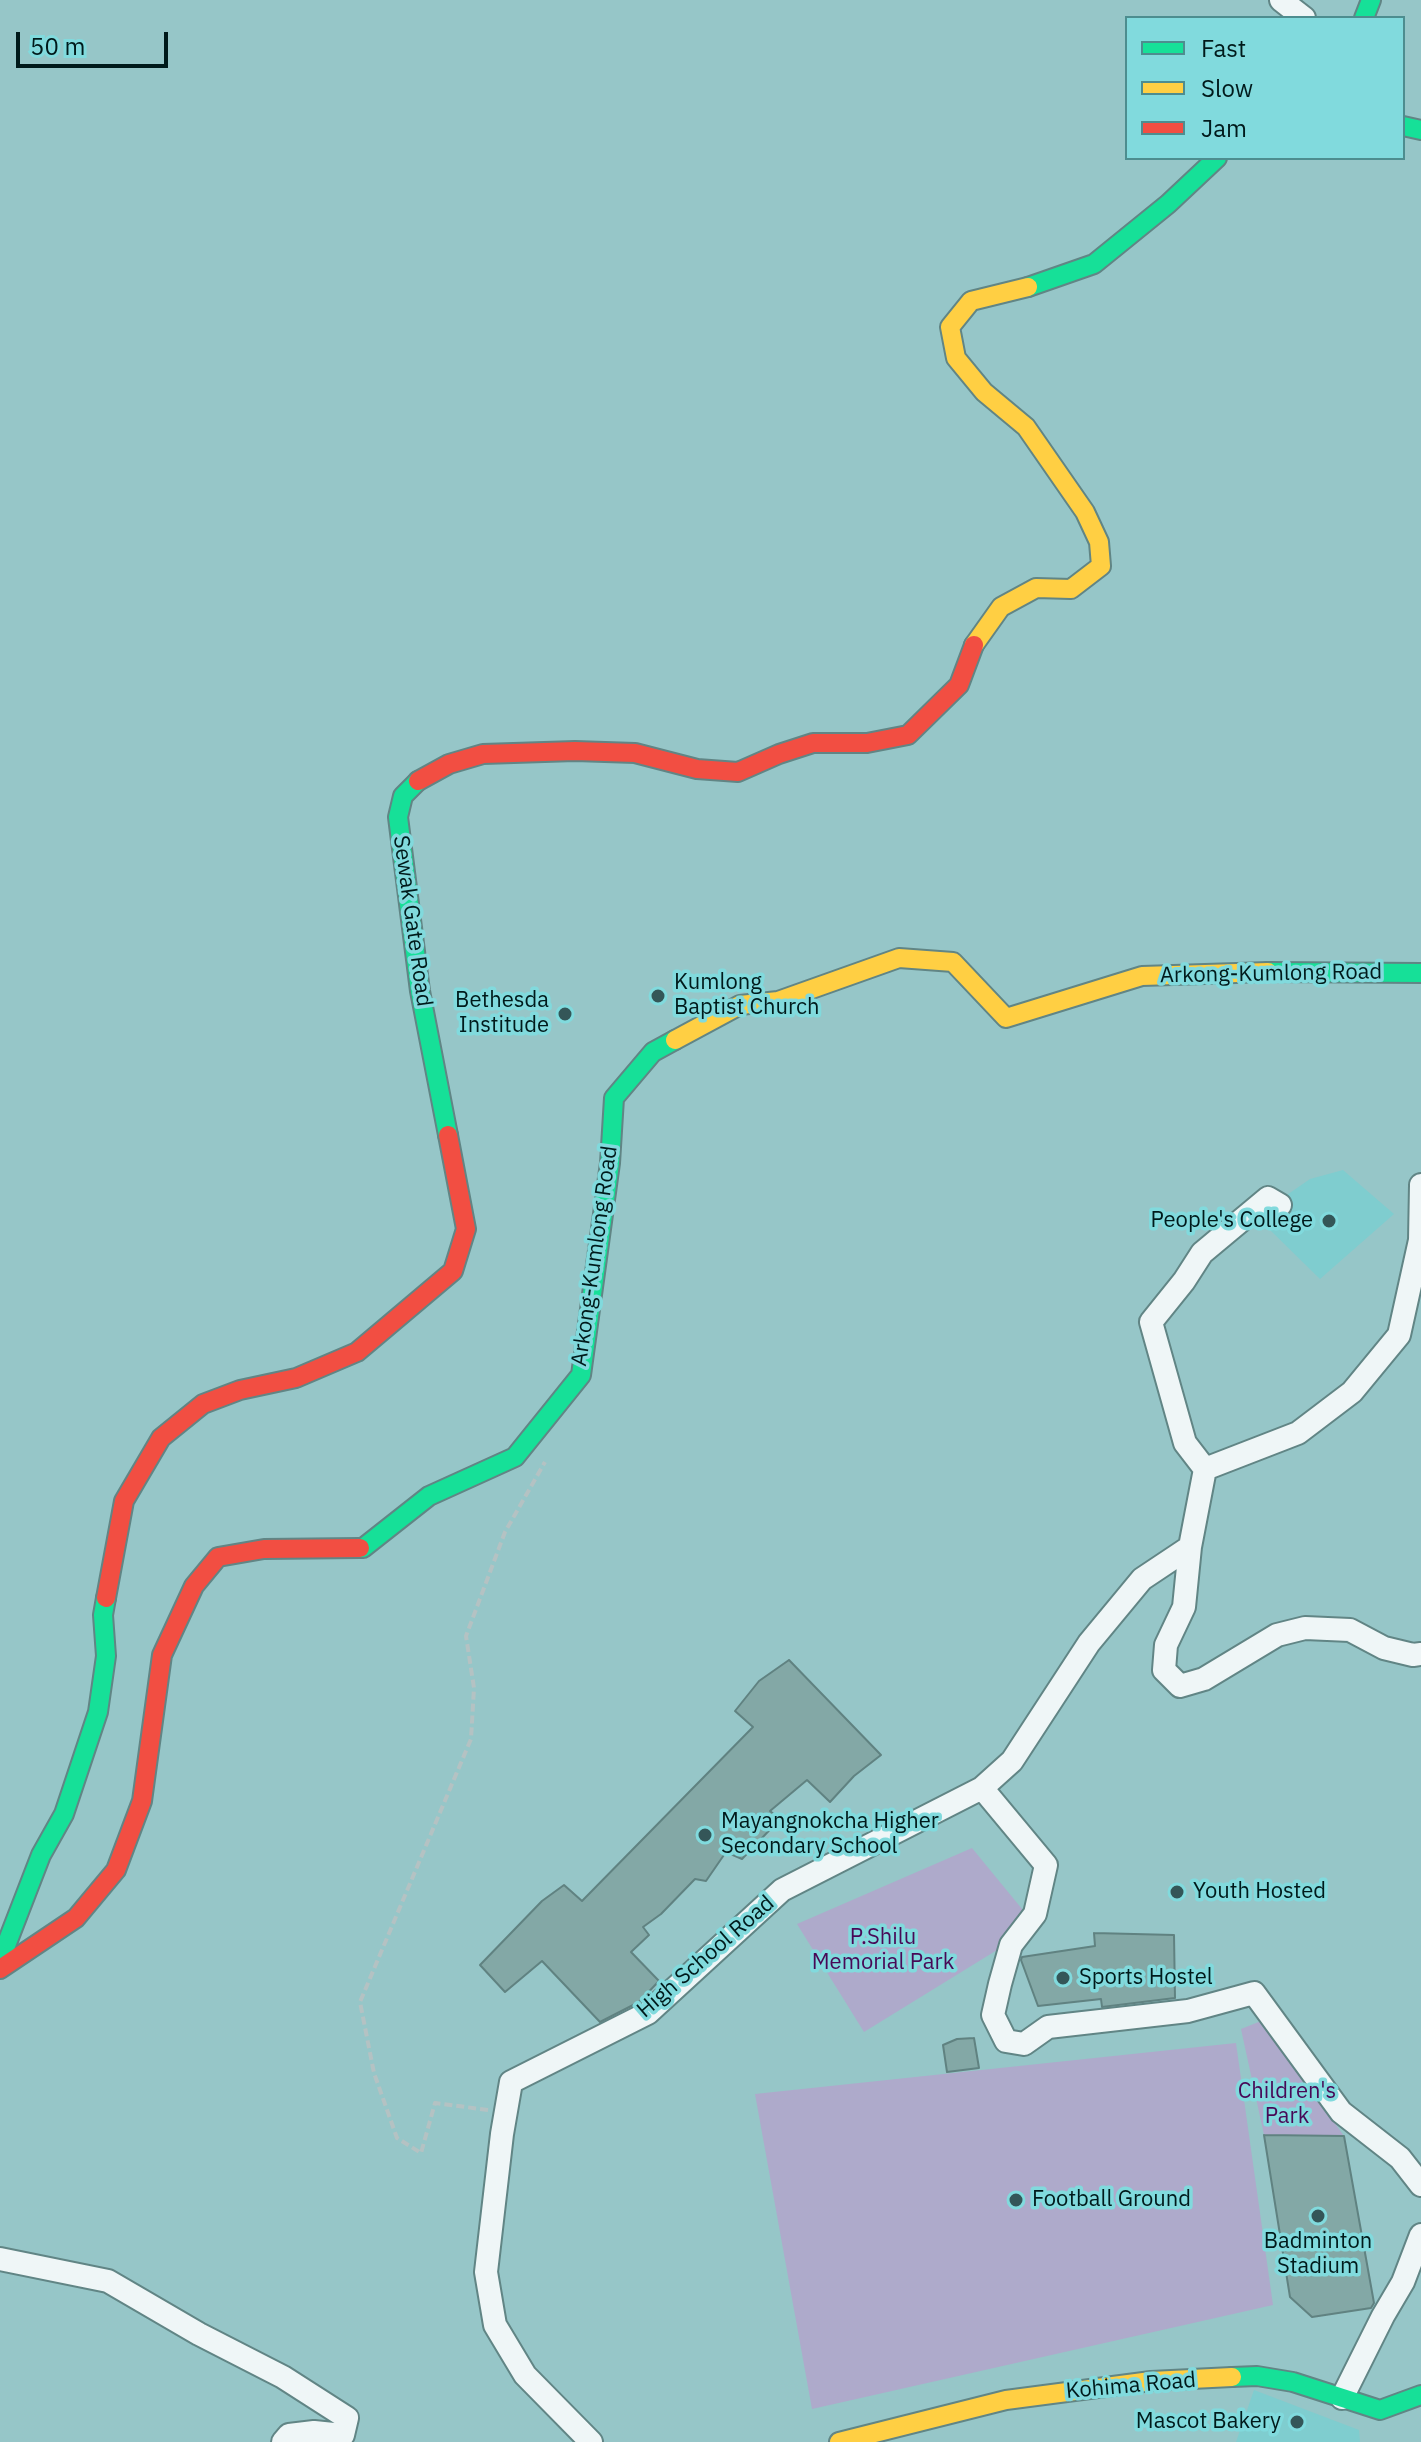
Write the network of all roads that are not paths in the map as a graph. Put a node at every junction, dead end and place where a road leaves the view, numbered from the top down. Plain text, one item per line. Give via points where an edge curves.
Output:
1 (1281, 0) edge
2 (1301, 16) edge
3 (1215, 160) edge
4 (1421, 973) edge
5 (1421, 1185) edge
6 (1280, 1205) dead end
7 (1205, 1469) junction
8 (1190, 1547) junction
9 (1421, 1654) edge
10 (982, 1788) junction
11 (0, 1961) edge
12 (0, 1969) edge
13 (1421, 2185) edge
14 (1421, 2235) edge
15 (0, 2259) edge
16 (1421, 2395) edge
17 (1342, 2398) junction
18 (283, 2442) edge
19 (591, 2442) edge
20 (839, 2442) edge

1 - 2 street
3 - 11 main road, Sewak Gate Road via 1094,264 971,301 950,327 956,358 984,392 1026,427 1085,512 1099,542 1101,566 1071,589 1036,588 1001,607 974,645 959,685 908,735 867,743 813,743 738,772 697,769 635,753 483,754 449,764 403,796 398,817 420,991 466,1229 453,1271 357,1352 296,1378 203,1404 161,1438 124,1501 103,1615 106,1656 98,1712 64,1814 41,1855
4 - 12 main road, Arkong-Kumlong Road via 1142,976 1006,1018 953,962 899,958 778,1001 740,1005 653,1052 614,1098 581,1375 515,1457 429,1496 363,1548 264,1549 218,1557 194,1586 162,1655 142,1801 116,1870 76,1918
5 - 7 street via 1420,1240 1399,1335 1352,1392 1298,1433
6 - 7 street via 1268,1198 1202,1253 1151,1322 1185,1443
7 - 8 street
8 - 9 street via 1184,1607 1166,1645 1164,1670 1180,1686 1204,1679 1277,1635 1305,1628 1350,1630 1384,1648
8 - 10 street, High School Road via 1142,1579 1089,1643 1012,1761
10 - 13 street via 1046,1865 1035,1914 1011,1945 1000,1984 993,2015 1006,2041 1024,2044 1048,2027 1188,2011 1254,1993 1341,2112 1400,2158
10 - 19 street, High School Road via 782,1890 648,2013 511,2082 486,2272 495,2325 525,2375
14 - 17 street via 1403,2282
15 - 18 street via 108,2281 347,2418 343,2435 314,2432 289,2435
16 - 17 main road, Kohima Road via 1380,2410
17 - 20 main road, Kohima Road via 1257,2376 1151,2381 1006,2400

